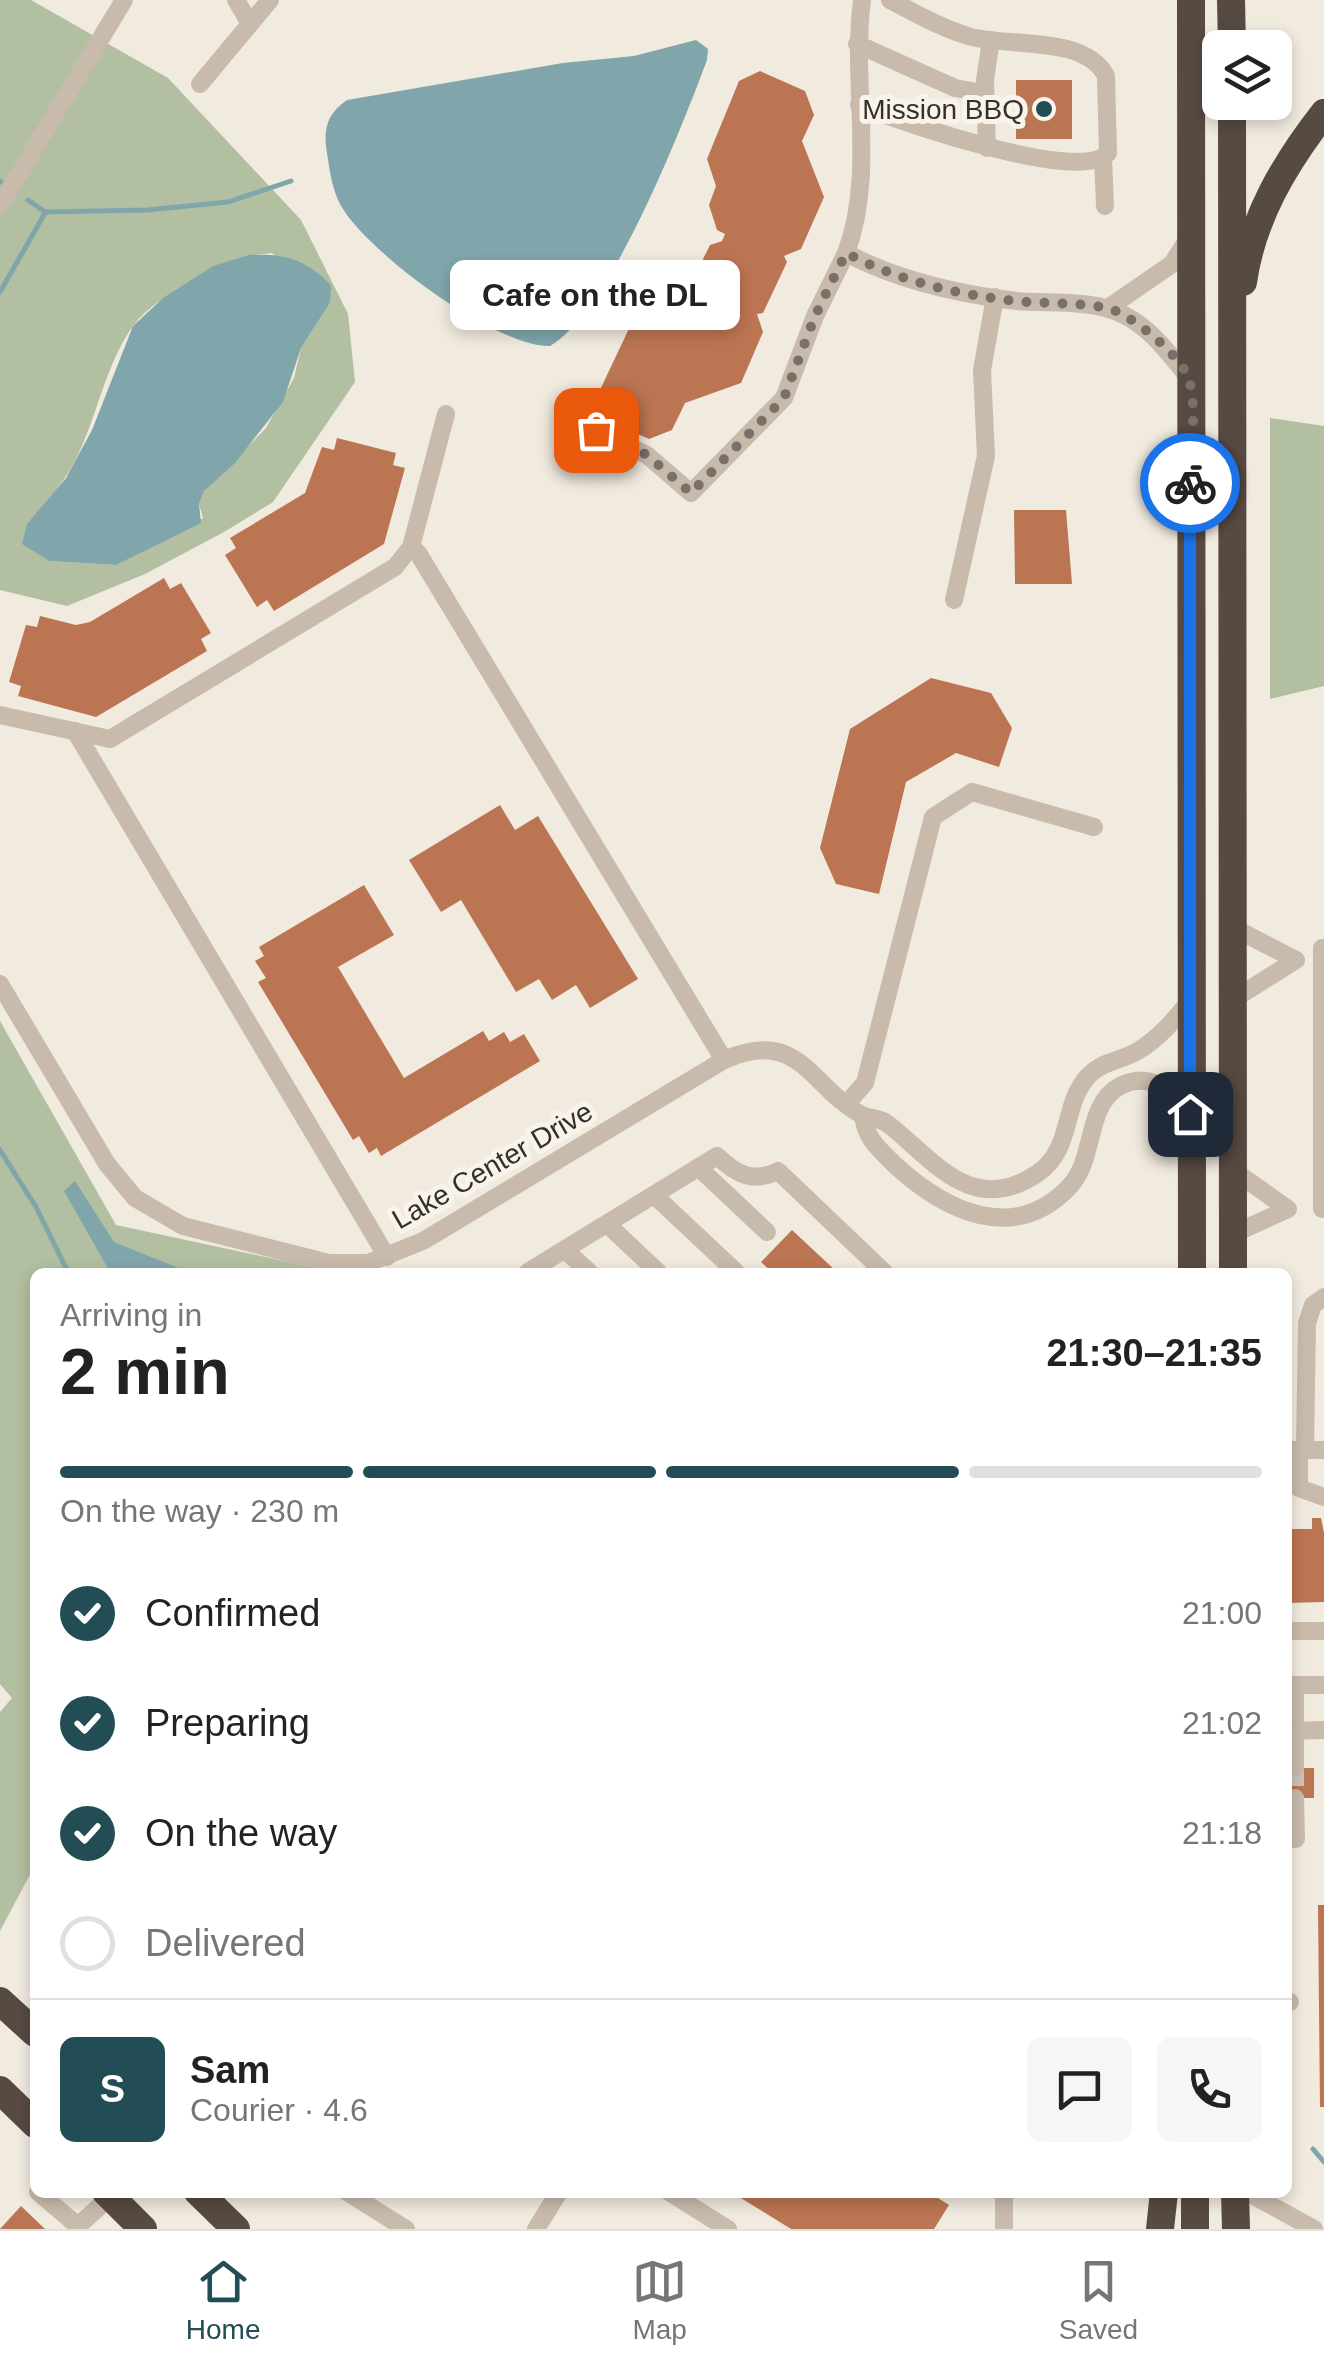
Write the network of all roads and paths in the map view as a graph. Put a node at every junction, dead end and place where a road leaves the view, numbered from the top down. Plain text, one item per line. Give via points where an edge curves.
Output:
1 (124, 0) edge
2 (236, 0) edge
3 (270, 0) edge
4 (862, 0) edge
5 (890, 0) edge
6 (1191, 0) edge
7 (1232, 0) edge
8 (249, 22) junction
9 (1232, 30) edge
10 (991, 40) junction
11 (857, 44) junction
12 (200, 84) dead end
13 (984, 94) junction
14 (859, 105) junction
15 (1324, 113) edge
16 (1232, 120) edge
17 (988, 148) junction
18 (1102, 158) junction
19 (0, 205) edge
20 (1105, 206) dead end
21 (1190, 234) junction
22 (846, 253) junction
23 (995, 298) junction
24 (1108, 308) junction
25 (1233, 366) junction
26 (1190, 379) junction
27 (572, 402) dead end
28 (446, 414) dead end
29 (410, 547) junction
30 (954, 600) dead end
31 (0, 715) edge
32 (75, 731) junction
33 (1094, 826) dead end
34 (1234, 928) junction
35 (1323, 948) edge
36 (1296, 960) junction
37 (0, 984) edge
38 (1191, 999) junction
39 (1234, 999) junction
40 (724, 1060) junction
41 (848, 1102) junction
42 (1190, 1114) junction
43 (862, 1116) junction
44 (698, 1168) junction
45 (1234, 1170) junction
46 (654, 1195) junction
47 (1288, 1209) junction
48 (1323, 1209) edge
49 (607, 1224) junction
50 (767, 1232) dead end
51 (1233, 1234) junction
52 (564, 1250) junction
53 (388, 1258) junction
54 (535, 1268) edge
55 (584, 1268) edge
56 (654, 1268) edge
57 (732, 1268) edge
58 (880, 1268) edge
59 (1192, 1268) edge
60 (1233, 1268) edge
61 (1324, 1297) edge
62 (1315, 1390) edge
63 (1304, 1450) edge
64 (1324, 1496) edge
65 (1292, 1631) edge
66 (1324, 1631) edge
67 (1324, 1685) edge
68 (1292, 1686) edge
69 (1292, 1730) edge
70 (1324, 1730) edge
71 (1292, 1740) edge
72 (1295, 1768) dead end
73 (1296, 1798) dead end
74 (1292, 1839) edge
75 (0, 2001) edge
76 (30, 2028) edge
77 (0, 2090) edge
78 (30, 2119) edge
79 (45, 2198) edge
80 (105, 2198) edge
81 (111, 2198) edge
82 (204, 2198) edge
83 (357, 2198) edge
84 (554, 2198) edge
85 (679, 2198) edge
86 (1004, 2198) edge
87 (1163, 2198) edge
88 (1195, 2198) edge
89 (1235, 2198) edge
90 (1258, 2198) edge
91 (140, 2228) edge
92 (236, 2229) edge
93 (406, 2229) edge
94 (536, 2229) edge
95 (728, 2229) edge
96 (1004, 2229) edge
97 (1160, 2229) edge
98 (1196, 2229) edge
99 (1236, 2229) edge
100 (1314, 2229) edge

1 - 19 street
2 - 8 street
3 - 8 street
4 - 11 street
5 - 10 street
6 - 21 highway
7 - 9 highway
8 - 12 street
10 - 13 street
10 - 18 street via 1081,54 1101,66 1108,153
11 - 13 street via 955,88
11 - 14 street
13 - 17 street
14 - 17 street
14 - 22 street via 860,201
15 - 25 highway via 1285,166 1253,238
16 - 25 highway
17 - 18 street
18 - 20 street
21 - 24 street via 1172,264
21 - 26 highway
22 - 23 street via 886,274
22 - 27 street via 784,398 691,493 647,455 596,430
23 - 24 street
23 - 30 street via 982,370 986,456
24 - 26 street via 1156,338
25 - 34 highway
26 - 38 highway
28 - 29 street
29 - 32 street via 396,566 110,739
29 - 40 street
31 - 32 street
32 - 53 street
33 - 41 street via 972,792 933,817 865,1083
34 - 36 street
34 - 39 highway
35 - 36 street
35 - 48 street
36 - 39 street
37 - 53 street, Lake Center Drive via 107,1164 156,1214 329,1263
38 - 42 highway
38 - 43 street, Lake Center Drive via 1152,1042 1090,1074 1076,1094 1058,1154 1017,1184 991,1189 950,1179 885,1121
39 - 45 highway
40 - 41 street, Lake Center Drive via 754,1050 785,1055
40 - 53 street, Lake Center Drive
41 - 43 street, Lake Center Drive
42 - 43 street, Lake Center Drive via 1164,1086 1140,1080 1117,1088 1100,1108 1072,1184 1048,1203 1013,1216 977,1215 934,1199 865,1135
42 - 59 highway
44 - 46 street
44 - 50 street
44 - 58 street via 717,1156 742,1176 778,1171
45 - 47 street
45 - 51 highway
46 - 49 street
46 - 57 street
47 - 48 street
47 - 51 street
49 - 52 street
49 - 56 street
51 - 60 highway
52 - 54 street
52 - 55 street
61 - 62 street via 1308,1314
62 - 63 street
63 - 64 street via 1299,1488
65 - 66 street
67 - 68 street
69 - 70 street
71 - 72 street
73 - 74 street
75 - 76 highway
77 - 78 highway
79 - 80 street via 78,2226
81 - 91 highway
82 - 92 highway
83 - 93 street
84 - 94 street
85 - 95 street
86 - 96 street
87 - 97 highway
88 - 98 highway
89 - 99 highway
90 - 100 street

